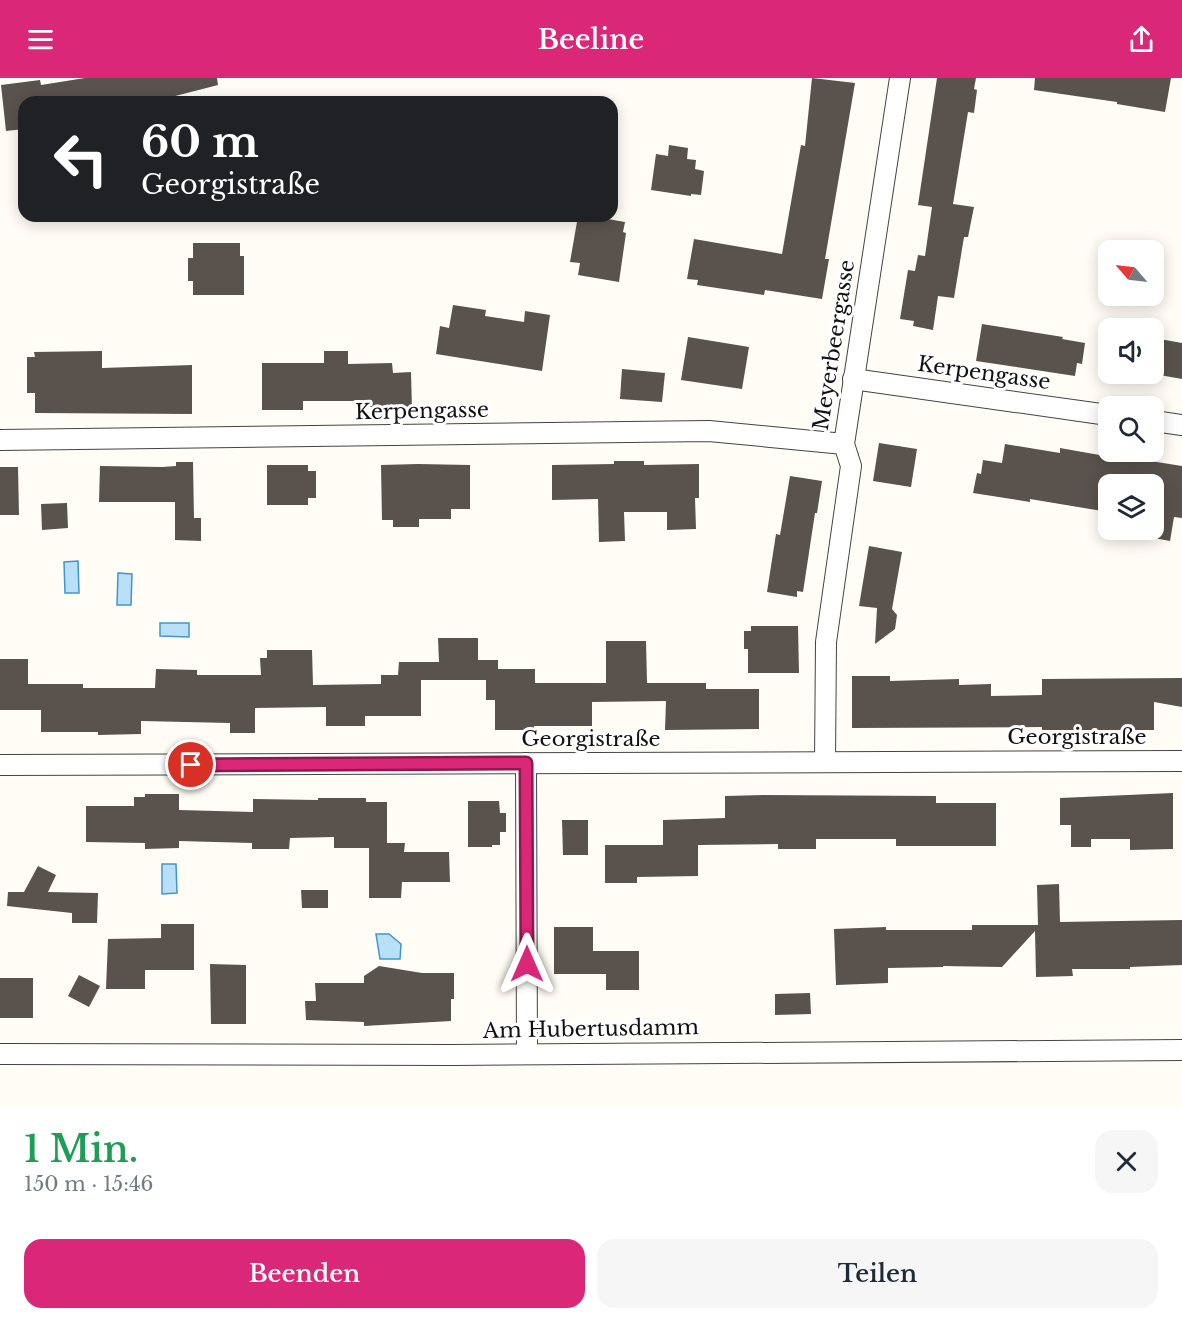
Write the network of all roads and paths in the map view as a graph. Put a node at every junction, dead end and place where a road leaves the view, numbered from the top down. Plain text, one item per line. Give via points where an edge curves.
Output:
1 (900, 78) edge
2 (854, 378) junction
3 (1098, 414) edge
4 (1164, 422) edge
5 (1182, 425) edge
6 (0, 440) edge
7 (844, 444) junction
8 (1182, 761) edge
9 (825, 762) junction
10 (526, 763) junction
11 (0, 765) edge
12 (1182, 1050) edge
13 (527, 1053) junction
14 (0, 1054) edge

1 - 2 street, Meyerbeergasse
2 - 3 street, Kerpengasse
2 - 7 street, Meyerbeergasse
4 - 5 street
6 - 7 street, Kerpengasse via 709,431
7 - 9 street, Meyerbeergasse via 851,466 826,642
8 - 9 street, Georgistraße
9 - 10 street, Georgistraße
10 - 11 street, Georgistraße
10 - 13 street
12 - 13 street, Am Hubertusdamm
13 - 14 street, Am Hubertusdamm

